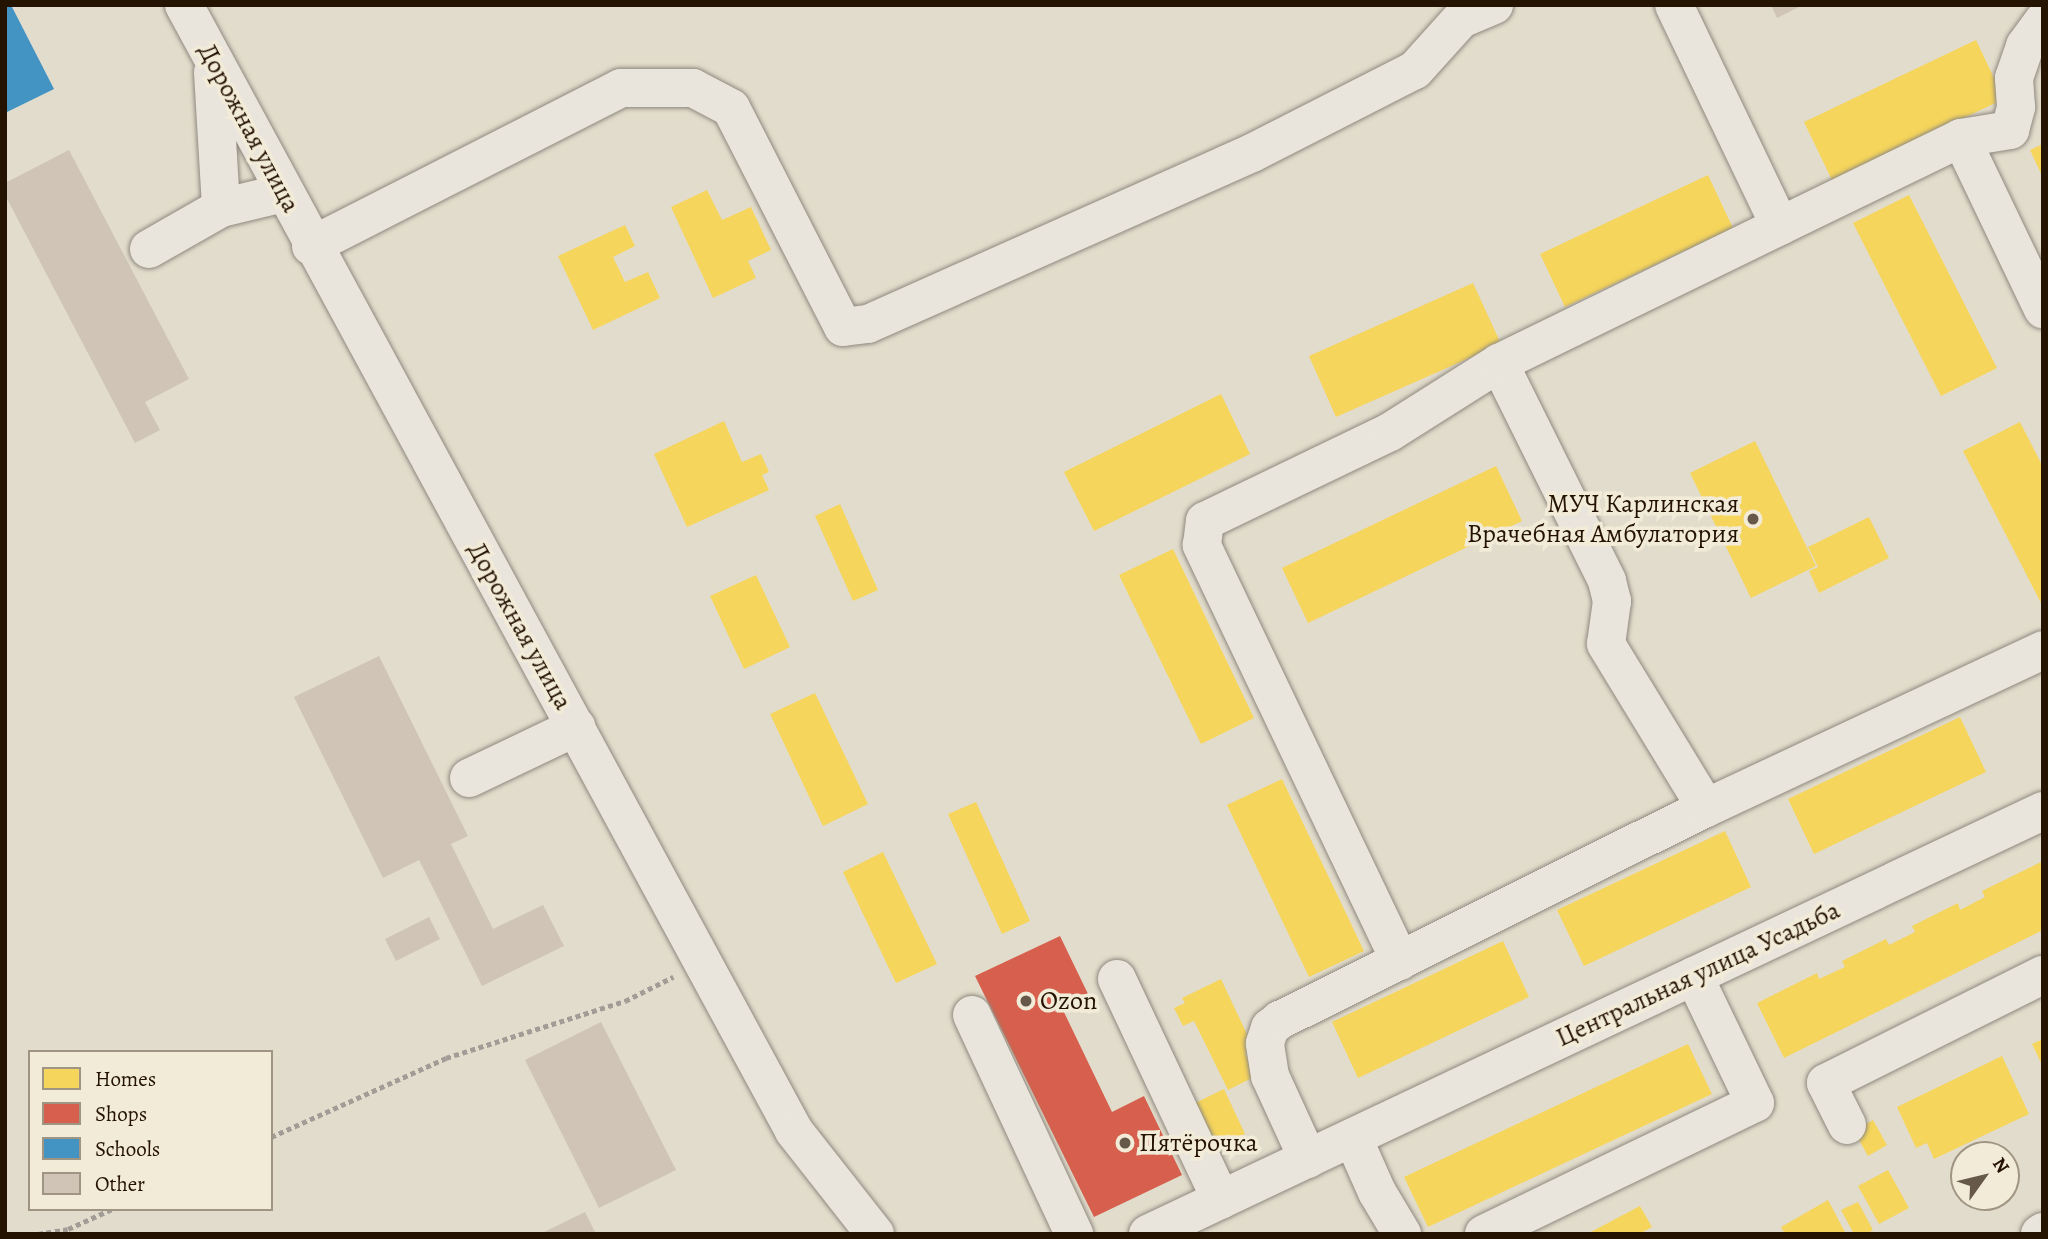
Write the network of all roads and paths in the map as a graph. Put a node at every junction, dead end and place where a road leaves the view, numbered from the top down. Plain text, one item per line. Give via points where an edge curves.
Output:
1 (184, 5) edge
2 (1494, 5) edge
3 (1674, 5) edge
4 (2043, 21) edge
5 (212, 59) junction
6 (1961, 138) junction
7 (283, 193) junction
8 (221, 208) junction
9 (1780, 226) junction
10 (2029, 245) edge
11 (311, 246) junction
12 (149, 248) dead end
13 (2043, 309) edge
14 (1499, 363) junction
15 (2043, 650) edge
16 (576, 727) junction
17 (468, 778) dead end
18 (1706, 808) junction
19 (2043, 811) edge
20 (705, 960) junction
21 (1400, 961) junction
22 (2043, 975) edge
23 (1694, 976) junction
24 (1117, 979) dead end
25 (972, 1015) dead end
26 (1847, 1125) dead end
27 (273, 1136) edge
28 (1353, 1138) junction
29 (1308, 1159) junction
30 (1221, 1200) junction
31 (108, 1211) edge
32 (38, 1234) edge
33 (875, 1234) edge
34 (1074, 1234) edge
35 (1148, 1234) edge
36 (1402, 1234) edge
37 (1485, 1234) edge

1 - 5 street, Дорожная улица
2 - 11 street via 1461,19 1415,69 1264,147 869,324 843,327 732,108 693,88 621,88
3 - 9 street
4 - 6 street via 2025,46 2014,78 2016,107 2010,130
5 - 7 street, Дорожная улица
5 - 8 street
6 - 9 street
6 - 10 street
7 - 8 street
7 - 11 street, Дорожная улица
8 - 12 street
9 - 14 street
10 - 13 street
11 - 16 street, Дорожная улица
14 - 18 street via 1607,582 1612,601 1606,644
14 - 21 street via 1390,432 1205,521 1202,545
15 - 18 street
16 - 17 street
16 - 20 street, Дорожная улица
18 - 21 street
19 - 23 street, Центральная улица Усадьба
20 - 27 path via 625,1001 446,1058
20 - 33 street, Дорожная улица via 794,1131
21 - 29 street via 1270,1028 1265,1042 1269,1076
22 - 26 street via 1826,1083
23 - 28 street, Центральная улица Усадьба
23 - 37 street via 1755,1103
24 - 30 street
25 - 34 street
28 - 29 street
28 - 36 street
29 - 30 street
30 - 35 street
31 - 32 path via 68,1229

